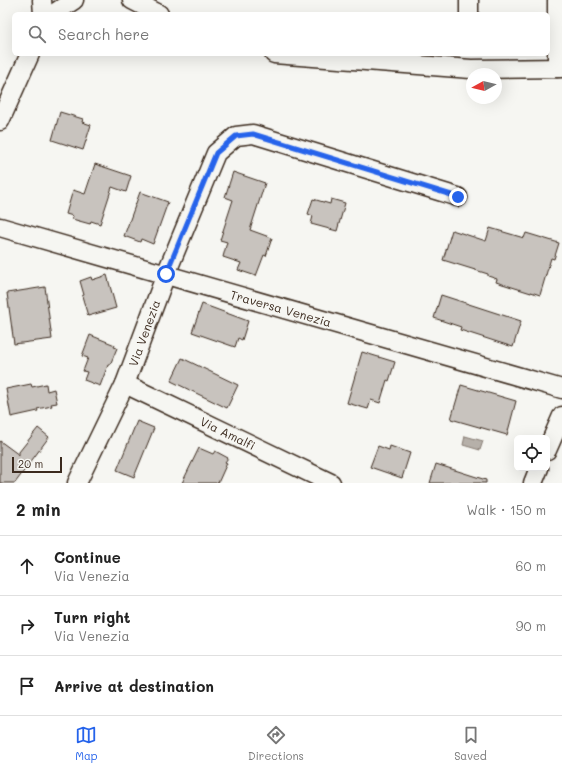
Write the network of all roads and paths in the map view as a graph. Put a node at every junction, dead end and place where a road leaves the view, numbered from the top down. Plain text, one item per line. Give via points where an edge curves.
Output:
1 (42, 0) edge
2 (74, 0) edge
3 (132, 0) edge
4 (469, 0) edge
5 (557, 0) edge
6 (52, 9) edge
7 (155, 12) edge
8 (469, 12) edge
9 (552, 32) edge
10 (29, 56) edge
11 (323, 56) edge
12 (470, 62) edge
13 (559, 68) edge
14 (0, 120) edge
15 (458, 197) dead end
16 (0, 227) edge
17 (166, 274) junction
18 (125, 384) junction
19 (562, 389) edge
20 (562, 416) edge
21 (550, 443) edge
22 (538, 471) edge
23 (77, 483) edge
24 (331, 483) edge
25 (533, 483) edge

1 - 6 street
2 - 6 street
3 - 7 street
4 - 8 street
5 - 9 street
9 - 13 street
10 - 14 street
11 - 12 street
12 - 13 street
15 - 17 street, Via Venezia via 253,134 236,136 216,153
16 - 17 street, Traversa Venezia
17 - 18 street, Via Venezia
17 - 19 street, Traversa Venezia
18 - 23 street, Via Venezia
18 - 24 street, Via Amalfi
20 - 21 street
22 - 25 street

